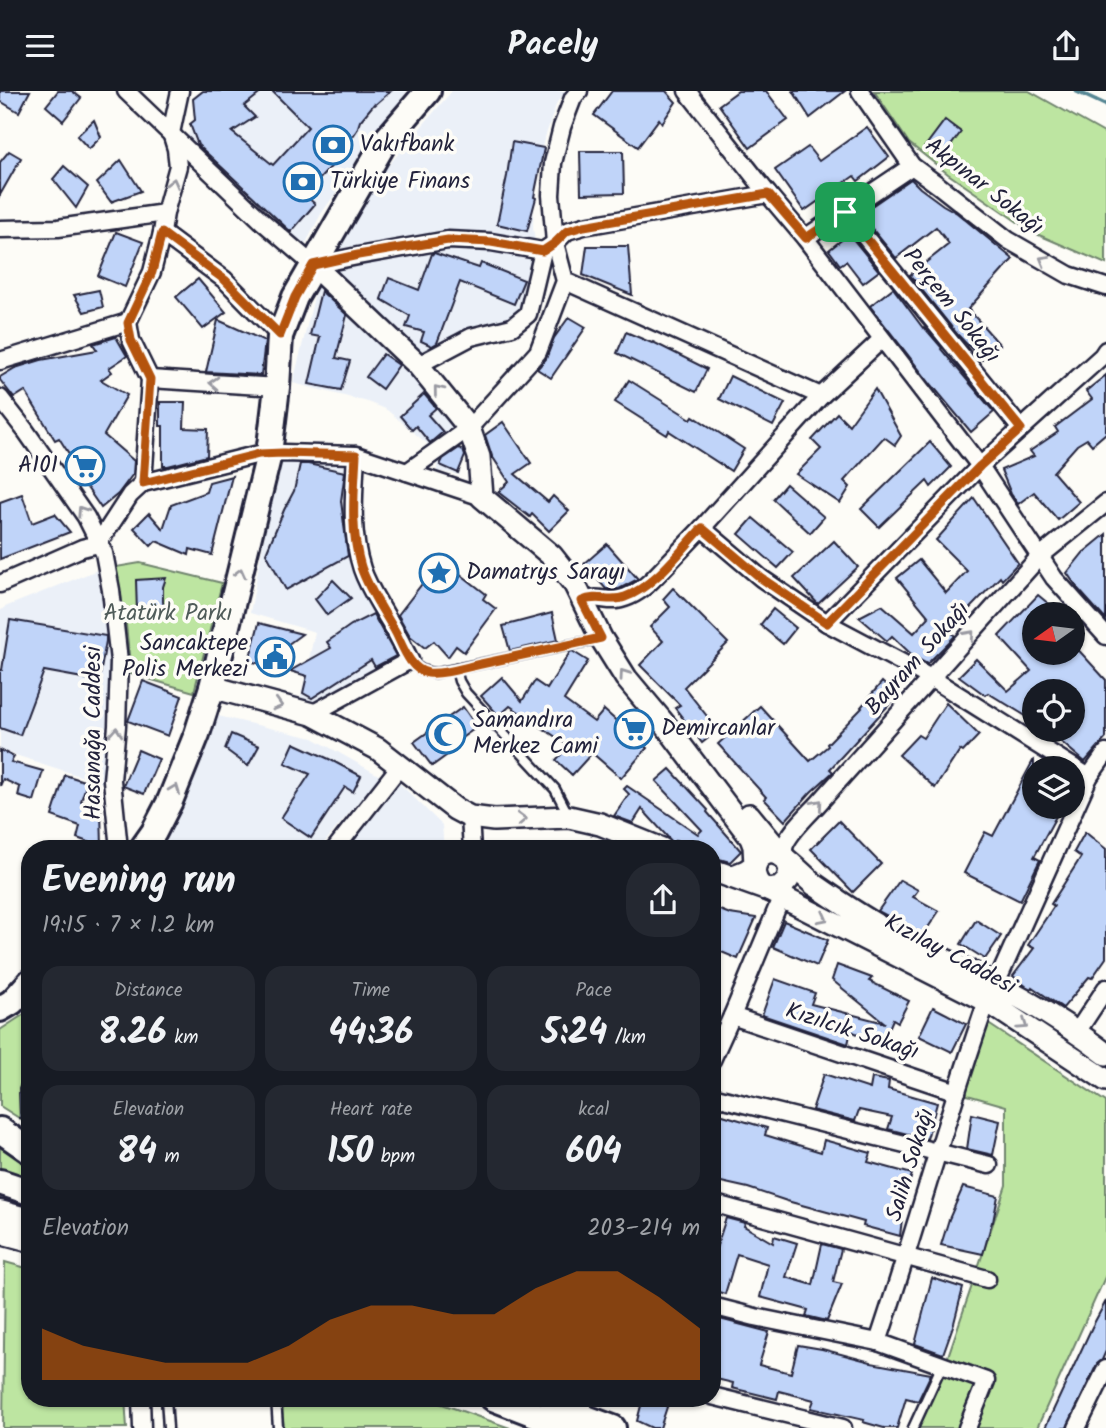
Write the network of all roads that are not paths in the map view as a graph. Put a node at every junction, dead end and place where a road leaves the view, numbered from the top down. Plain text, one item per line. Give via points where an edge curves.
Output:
1 (126, 91) edge
2 (180, 91) edge
3 (428, 91) edge
4 (579, 91) edge
5 (687, 91) edge
6 (860, 91) edge
7 (171, 133) junction
8 (912, 166) junction
9 (768, 194) junction
10 (845, 212) junction
11 (165, 213) junction
12 (0, 229) edge
13 (162, 233) junction
14 (806, 238) junction
15 (549, 247) junction
16 (313, 265) junction
17 (565, 281) junction
18 (1106, 287) edge
19 (128, 323) junction
20 (280, 335) junction
21 (882, 339) junction
22 (1106, 350) edge
23 (0, 361) edge
24 (418, 365) junction
25 (150, 379) junction
26 (277, 387) junction
27 (821, 396) junction
28 (0, 398) edge
29 (468, 428) junction
30 (1021, 429) junction
31 (269, 454) junction
32 (356, 455) junction
33 (980, 466) junction
34 (407, 472) junction
35 (143, 483) junction
36 (482, 497) junction
37 (1106, 503) edge
38 (702, 528) junction
39 (98, 544) junction
40 (1039, 557) junction
41 (0, 584) edge
42 (582, 601) junction
43 (827, 623) junction
44 (1106, 636) edge
45 (601, 638) junction
46 (410, 660) junction
47 (456, 669) junction
48 (931, 678) junction
49 (212, 687) junction
50 (312, 714) junction
51 (667, 727) junction
52 (1106, 753) edge
53 (400, 766) junction
54 (1089, 776) junction
55 (470, 817) junction
56 (569, 817) junction
57 (118, 840) edge
58 (148, 840) edge
59 (342, 840) edge
60 (471, 840) edge
61 (636, 840) edge
62 (755, 865) junction
63 (722, 874) edge
64 (762, 887) junction
65 (783, 888) junction
66 (1106, 988) edge
67 (21, 989) edge
68 (991, 993) junction
69 (4, 1001) edge
70 (732, 1017) junction
71 (1077, 1032) junction
72 (721, 1041) edge
73 (1106, 1054) edge
74 (1106, 1080) edge
75 (957, 1092) junction
76 (721, 1098) edge
77 (0, 1130) edge
78 (21, 1145) edge
79 (939, 1153) junction
80 (989, 1165) dead end
81 (0, 1182) edge
82 (21, 1189) edge
83 (721, 1205) edge
84 (0, 1213) edge
85 (21, 1219) edge
86 (0, 1231) edge
87 (21, 1237) edge
88 (0, 1245) edge
89 (21, 1250) edge
90 (907, 1256) junction
91 (987, 1279) dead end
92 (721, 1308) edge
93 (878, 1342) junction
94 (942, 1365) junction
95 (1106, 1369) edge
96 (721, 1399) edge
97 (141, 1407) edge
98 (167, 1407) edge
99 (277, 1407) edge
100 (541, 1407) edge
101 (560, 1407) edge
102 (578, 1414) edge
103 (142, 1428) edge
104 (168, 1428) edge
105 (278, 1428) edge
106 (612, 1428) edge
107 (843, 1428) edge
108 (913, 1428) edge
109 (967, 1428) edge
110 (1077, 1428) edge

1 - 7 street
2 - 7 street
3 - 16 main road via 385,141
4 - 15 street via 562,127 554,163
5 - 9 street
6 - 8 street, Akpınar Sokağı
11 -> 7 street via 178,166
7 - 16 street
8 - 10 street
18 -> 8 street, Akpınar Sokağı via 1069,275 1008,240
9 - 14 street
9 - 15 street via 584,226 567,231
10 - 14 street
10 - 30 street, Perçem Sokağı
11 - 12 street via 58,228
11 - 13 street
13 - 19 street via 152,272
13 - 20 street via 225,280
14 - 21 street
15 - 16 street via 448,240
15 - 17 street
15 - 24 street via 528,314 512,327 471,337
16 - 20 main road
16 - 24 main road
17 - 27 street
17 - 29 street via 538,352
19 - 23 street
19 - 25 street
20 - 26 main road
21 - 27 street
21 - 33 street
22 - 30 street
29 -> 24 main road
26 -> 25 street
25 - 35 street
26 - 31 main road
27 - 38 street
39 -> 28 street, Hasanağa Caddesi via 86,517
29 - 34 street
29 - 36 main road via 479,457
30 - 33 street
31 - 32 street
31 - 35 street
49 -> 31 main road
32 - 34 street
32 - 46 street via 353,499 361,566
33 - 40 street
33 - 43 street
34 - 36 street
35 - 39 street
36 - 42 main road via 552,557
37 - 40 street, Bayram Sokağı
38 - 42 street via 645,587 624,598
38 - 43 street via 761,578
39 - 41 street
57 -> 39 street, Hasanağa Caddesi via 112,780 119,660 111,590
40 - 44 street
48 -> 40 street, Bayram Sokağı
42 - 45 main road
43 - 48 street
45 - 47 lane
51 -> 45 main road via 625,678
46 - 47 lane via 429,673
46 - 50 street
47 - 56 lane via 466,693 555,789
48 - 54 street
65 -> 48 street, Bayram Sokağı via 783,851 788,838
49 -> 50 main road
58 -> 49 main road via 170,801
50 - 53 main road
51 - 62 main road via 751,838
51 - 65 main road via 715,776
52 - 54 street, Salih Sokağı
53 - 55 main road
53 - 59 street
54 - 68 street, Salih Sokağı
55 -> 56 main road
55 - 60 street
56 - 61 main road
62 - 63 main road
62 - 64 main road via 754,877
62 - 65 main road via 767,853 778,854
63 - 64 main road, Kızılay Caddesi
64 - 65 main road, Kızılay Caddesi
65 -> 68 main road, Kızılay Caddesi
65 - 68 main road, Kızılay Caddesi via 815,885
65 - 70 street, Bayram Sokağı
66 - 71 street
67 - 69 main road
68 - 71 main road, Kızılay Caddesi
68 -> 74 main road, Kızılay Caddesi
68 - 75 street, Salih Sokağı
70 - 72 street, Bayram Sokağı
70 - 75 street, Kızılcık Sokağı
71 - 73 main road, Kızılay Caddesi
75 - 79 street, Salih Sokağı
76 - 79 street
77 - 78 main road
79 - 80 street
79 - 90 street, Salih Sokağı
81 - 82 main road
83 - 90 street
84 - 85 main road
86 - 87 main road
88 - 89 main road
90 - 91 street
90 - 93 street, Salih Sokağı
92 - 93 street
93 - 94 street
94 - 108 lane
94 - 109 street via 986,1381
95 - 110 street
96 - 107 street
97 - 103 street
98 - 104 lane
99 - 105 lane
100 - 102 main road
101 - 102 main road
102 - 106 main road

